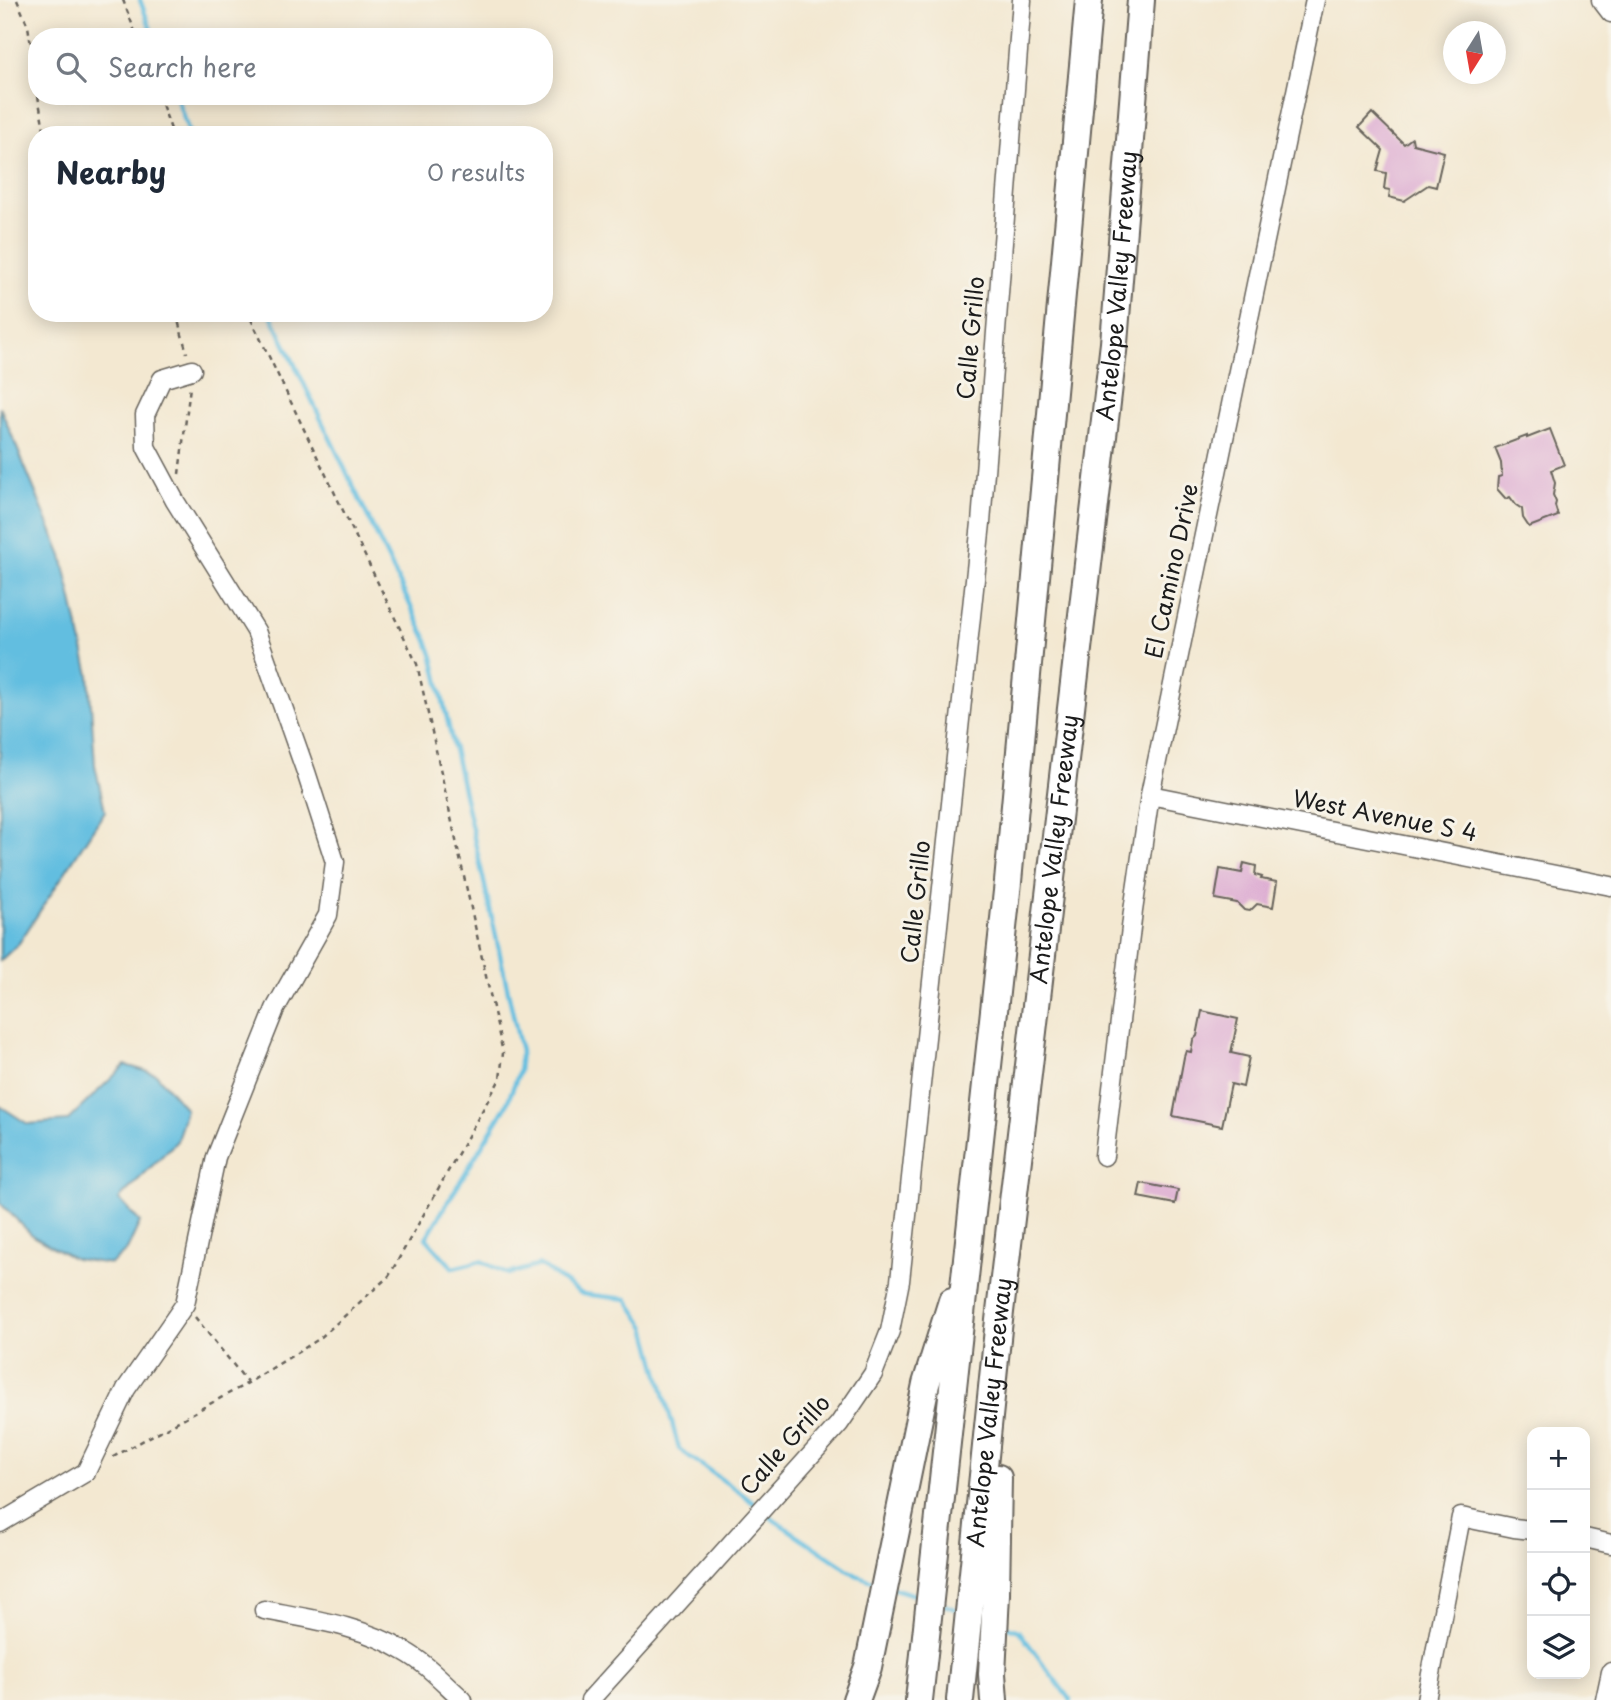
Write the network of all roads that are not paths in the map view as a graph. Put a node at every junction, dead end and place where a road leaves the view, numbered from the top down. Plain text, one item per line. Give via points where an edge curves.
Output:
1 (1023, 0) edge
2 (1089, 0) edge
3 (1141, 0) edge
4 (1315, 0) edge
5 (1601, 0) edge
6 (1611, 13) edge
7 (192, 370) road end
8 (1150, 795) junction
9 (1611, 886) edge
10 (1104, 1156) dead end
11 (970, 1243) junction
12 (998, 1329) junction
13 (0, 1523) edge
14 (1527, 1529) edge
15 (1590, 1539) edge
16 (1611, 1544) edge
17 (264, 1610) dead end
18 (1611, 1672) edge
19 (463, 1700) edge
20 (590, 1700) edge
21 (856, 1700) edge
22 (919, 1700) edge
23 (960, 1700) edge
24 (994, 1700) edge
25 (1426, 1700) edge
26 (1605, 1700) edge

1 - 20 street, Calle Grillo via 981,523 900,1281 890,1331 873,1374 839,1424
2 - 11 highway, Antelope Valley Freeway
3 - 12 highway, Antelope Valley Freeway via 1114,343
4 - 8 street, El Camino Drive
5 - 6 street
7 - 13 street via 162,379 145,415 146,447 256,631 335,862 328,915 275,1009 216,1157 185,1304 126,1389 86,1472
8 - 9 street, West Avenue S 4
8 - 10 street, El Camino Drive
11 - 21 highway via 926,1384 868,1667
11 - 22 highway, Antelope Valley Freeway
12 - 23 highway, Antelope Valley Freeway
12 - 24 highway
14 - 25 street via 1461,1517
15 - 16 street
17 - 19 street via 360,1631 405,1651
18 - 26 street

